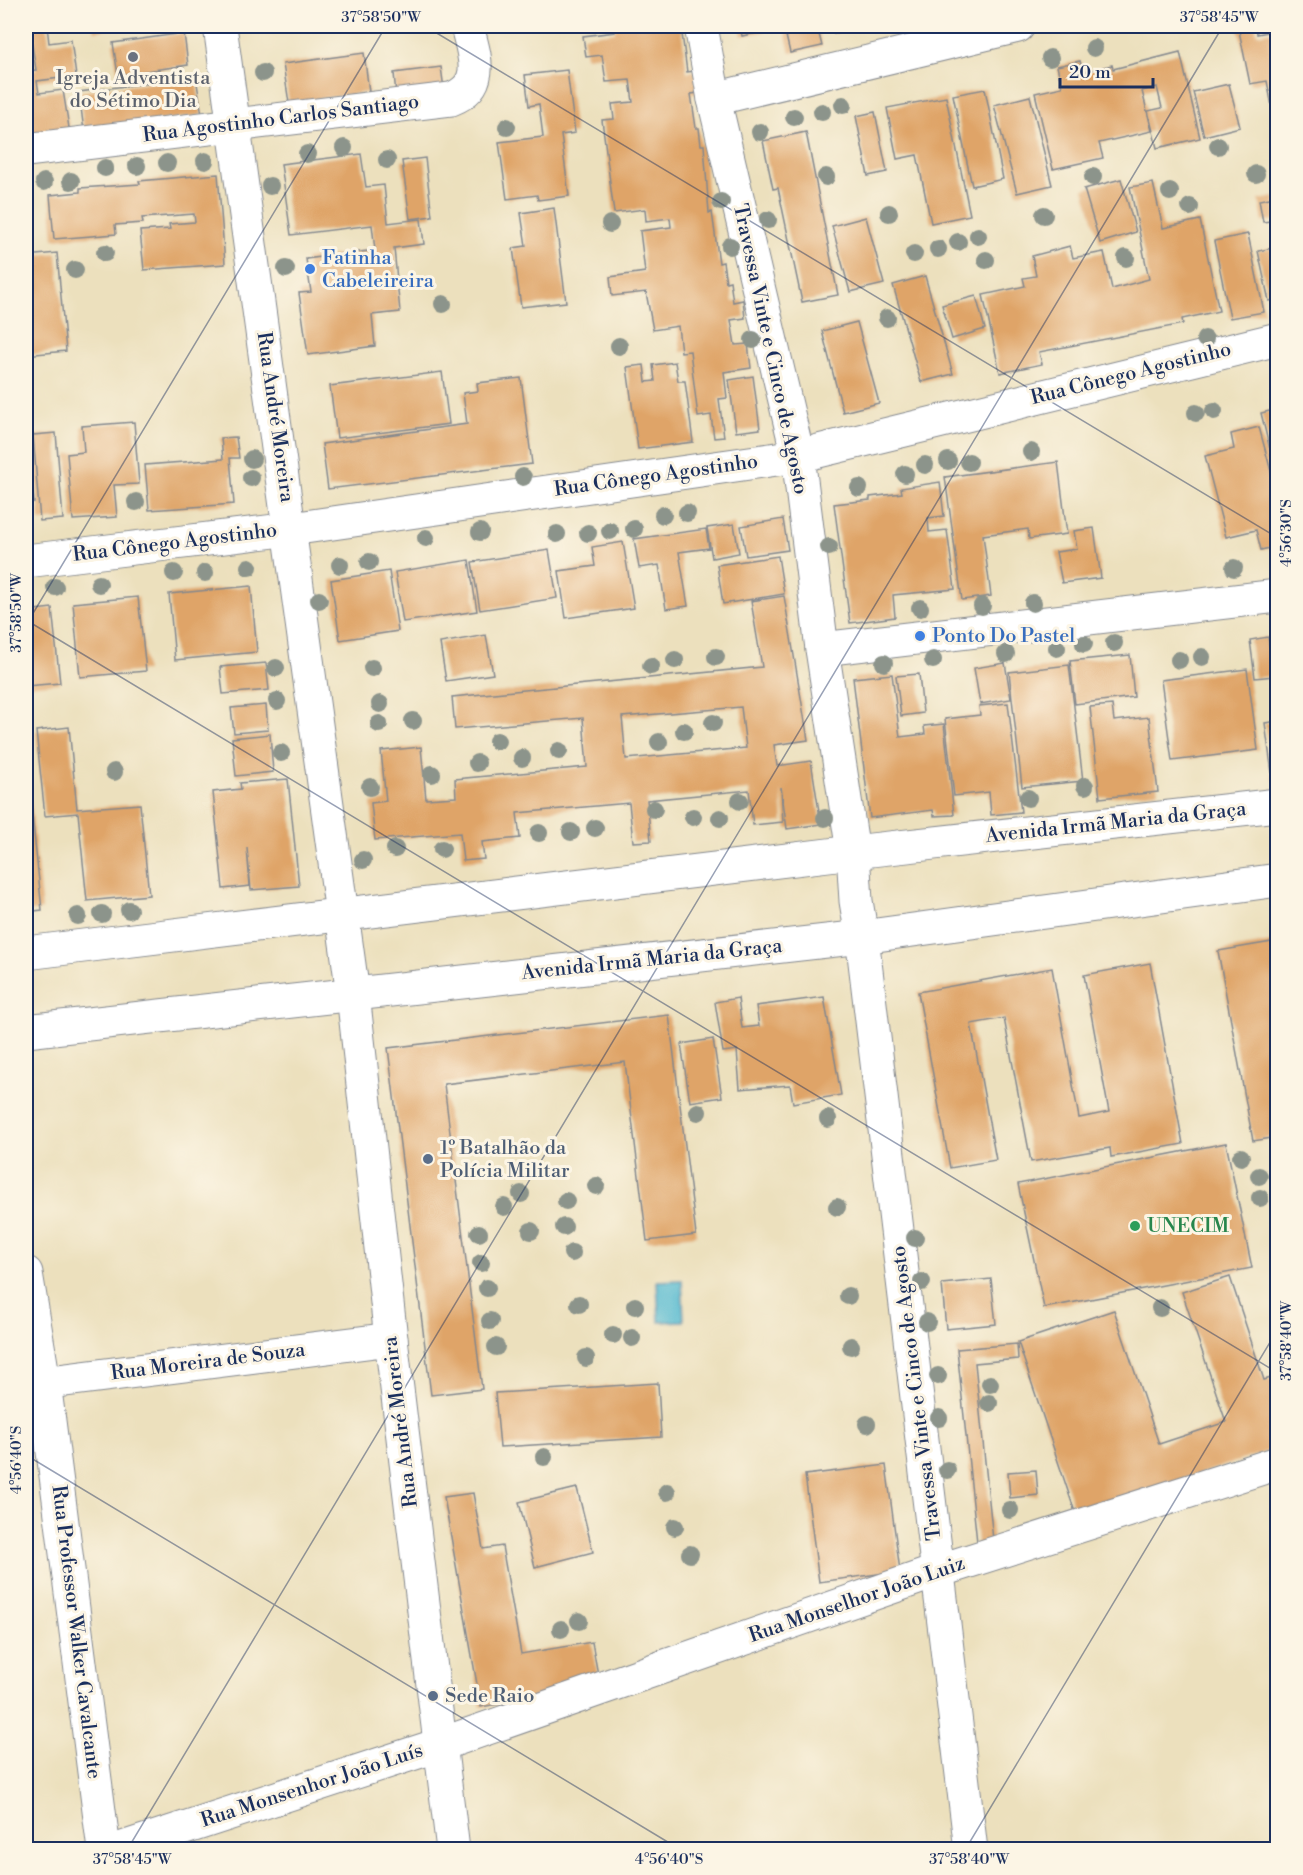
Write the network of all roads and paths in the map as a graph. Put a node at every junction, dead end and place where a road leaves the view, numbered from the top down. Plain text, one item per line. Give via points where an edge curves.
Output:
1 (220, 26) edge
2 (467, 26) edge
3 (701, 26) edge
4 (1018, 26) edge
5 (714, 99) junction
6 (233, 124) junction
7 (26, 150) edge
8 (1278, 339) edge
9 (798, 456) junction
10 (291, 529) junction
11 (26, 561) edge
12 (1278, 596) edge
13 (822, 649) junction
14 (1278, 805) edge
15 (853, 852) junction
16 (1278, 879) edge
17 (343, 916) junction
18 (862, 937) junction
19 (26, 953) edge
20 (353, 994) junction
21 (26, 1031) edge
22 (26, 1272) edge
23 (391, 1339) junction
24 (34, 1384) edge
25 (1278, 1463) edge
26 (938, 1571) junction
27 (439, 1745) junction
28 (104, 1850) edge
29 (117, 1850) edge
30 (453, 1850) edge
31 (971, 1850) edge

1 - 6 street, Rua André Moreira
2 - 6 street, Rua Agostinho Carlos Santiago via 477,68 462,95
3 - 5 street, Travessa Vinte e Cinco de Agosto
4 - 5 street
5 - 9 street, Travessa Vinte e Cinco de Agosto
6 - 7 street, Rua Agostinho Carlos Santiago
6 - 10 street, Rua André Moreira
8 - 9 street, Rua Cônego Agostinho
9 - 10 street, Rua Cônego Agostinho
9 - 13 street, Travessa Vinte e Cinco de Agosto
10 - 11 street, Rua Cônego Agostinho
10 - 17 street, Rua André Moreira
12 - 13 street
13 - 15 street, Travessa Vinte e Cinco de Agosto
14 - 15 street, Avenida Irmã Maria da Graça
15 - 17 street, Avenida Irmã Maria da Graça
15 - 18 street, Travessa Vinte e Cinco de Agosto
16 - 18 street, Avenida Irmã Maria da Graça
17 - 19 street, Avenida Irmã Maria da Graça
17 - 20 street, Rua André Moreira
18 - 20 street, Avenida Irmã Maria da Graça
18 - 26 street, Travessa Vinte e Cinco de Agosto
20 - 21 street, Avenida Irmã Maria da Graça
20 - 23 street, Rua André Moreira
22 - 24 street, Rua Professor Walker Cavalcante
23 - 24 street, Rua Moreira de Souza
23 - 27 street, Rua André Moreira
24 - 28 street, Rua Professor Walker Cavalcante
25 - 26 street, Rua Monselhor João Luiz
26 - 27 street, Rua Monselhor João Luiz
26 - 31 street, Travessa Vinte e Cinco de Agosto
27 - 29 street, Rua Monsenhor João Luís
27 - 30 street, Rua André Moreira

